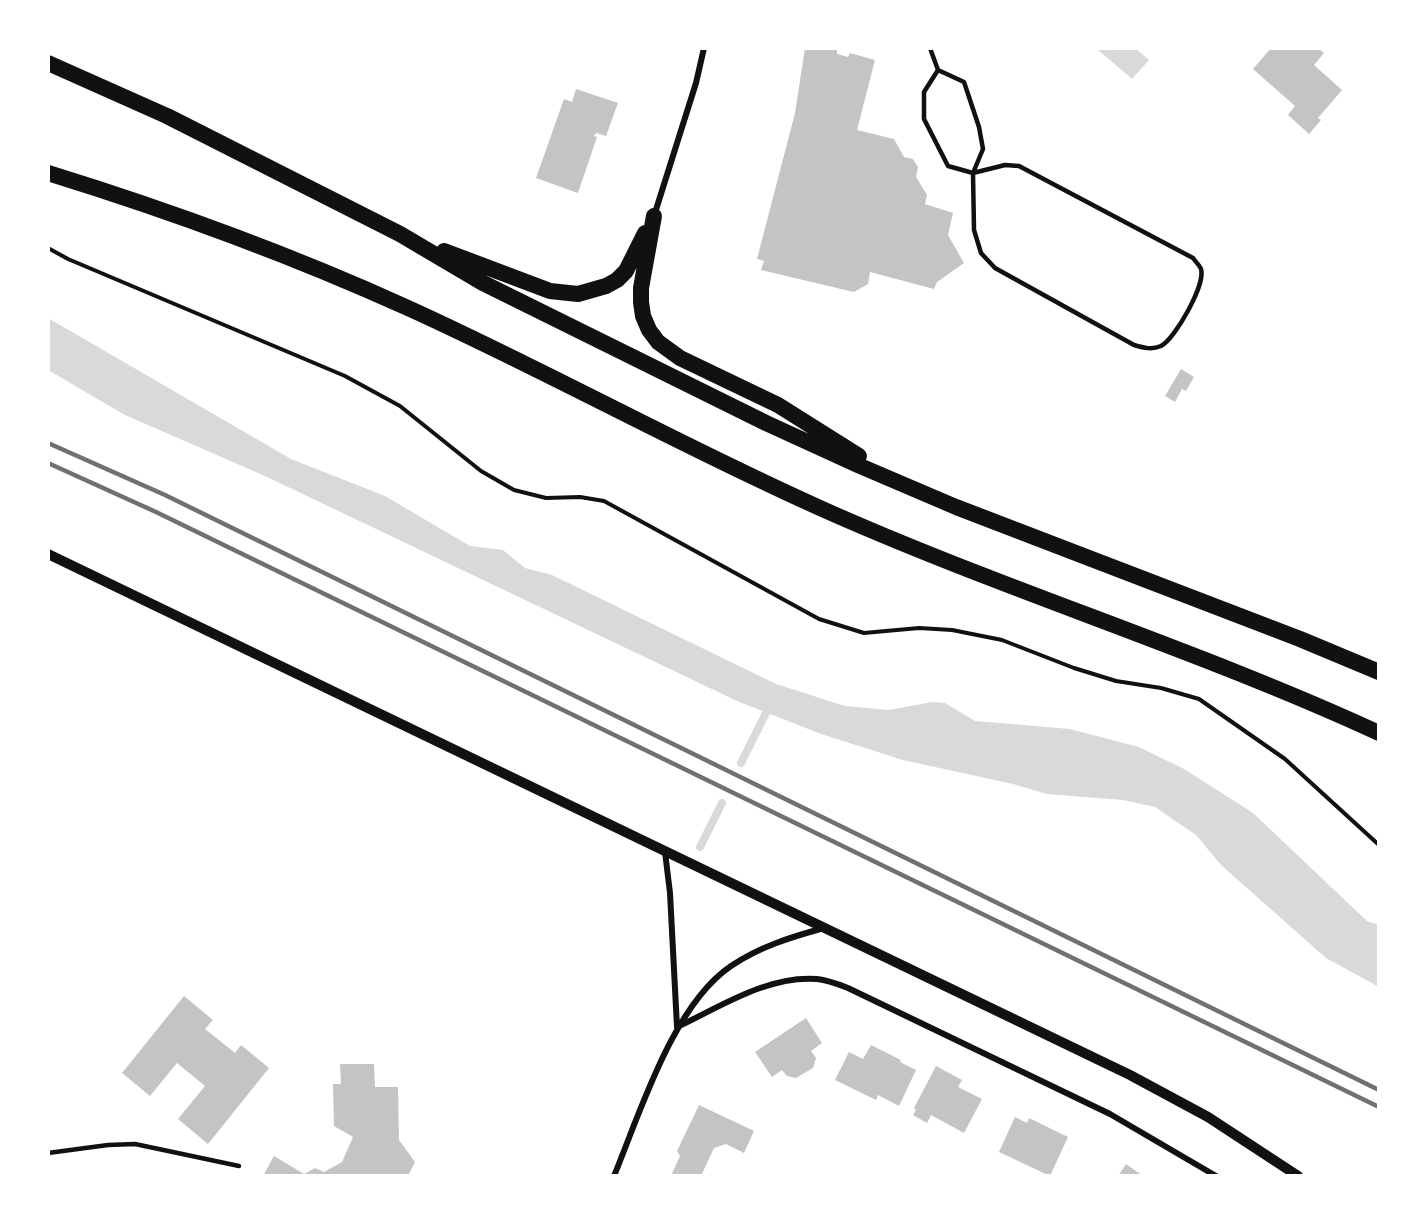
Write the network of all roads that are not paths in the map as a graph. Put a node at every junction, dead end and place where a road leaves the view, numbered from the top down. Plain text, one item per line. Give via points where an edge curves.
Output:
1 (704, 48) edge
2 (930, 48) edge
3 (48, 63) edge
4 (938, 70) junction
5 (48, 173) edge
6 (973, 173) junction
7 (654, 216) junction
8 (400, 234) junction
9 (908, 487) junction
10 (48, 554) edge
11 (1379, 672) edge
12 (1379, 733) edge
13 (665, 852) junction
14 (825, 928) junction
15 (677, 1027) junction
16 (48, 1153) edge
17 (239, 1166) dead end
18 (614, 1176) edge
19 (1216, 1176) edge
20 (1298, 1176) edge

1 - 7 street
2 - 4 lane
3 - 8 highway via 167,116
4 - 6 lane via 964,82 983,149
4 - 6 lane via 924,92 924,119 948,166
5 - 12 highway via 221,230 366,289 838,516
6 - 6 lane via 1005,165 1019,166 1193,258 1202,270 1201,284 1174,334 1163,345 1151,349 1134,345 996,268 981,253 974,230
7 - 8 highway via 626,271 606,286 578,294 550,291
7 - 9 highway via 641,302 643,316 658,342 680,358 778,405
8 - 9 highway via 515,299 756,419
9 - 11 highway
10 - 13 street
13 - 14 street
13 - 15 street
14 - 15 street via 773,944 728,968
14 - 20 street via 1166,1093
15 - 18 street
15 - 19 street via 762,987 819,979 848,988 1110,1114
16 - 17 lane via 135,1144

